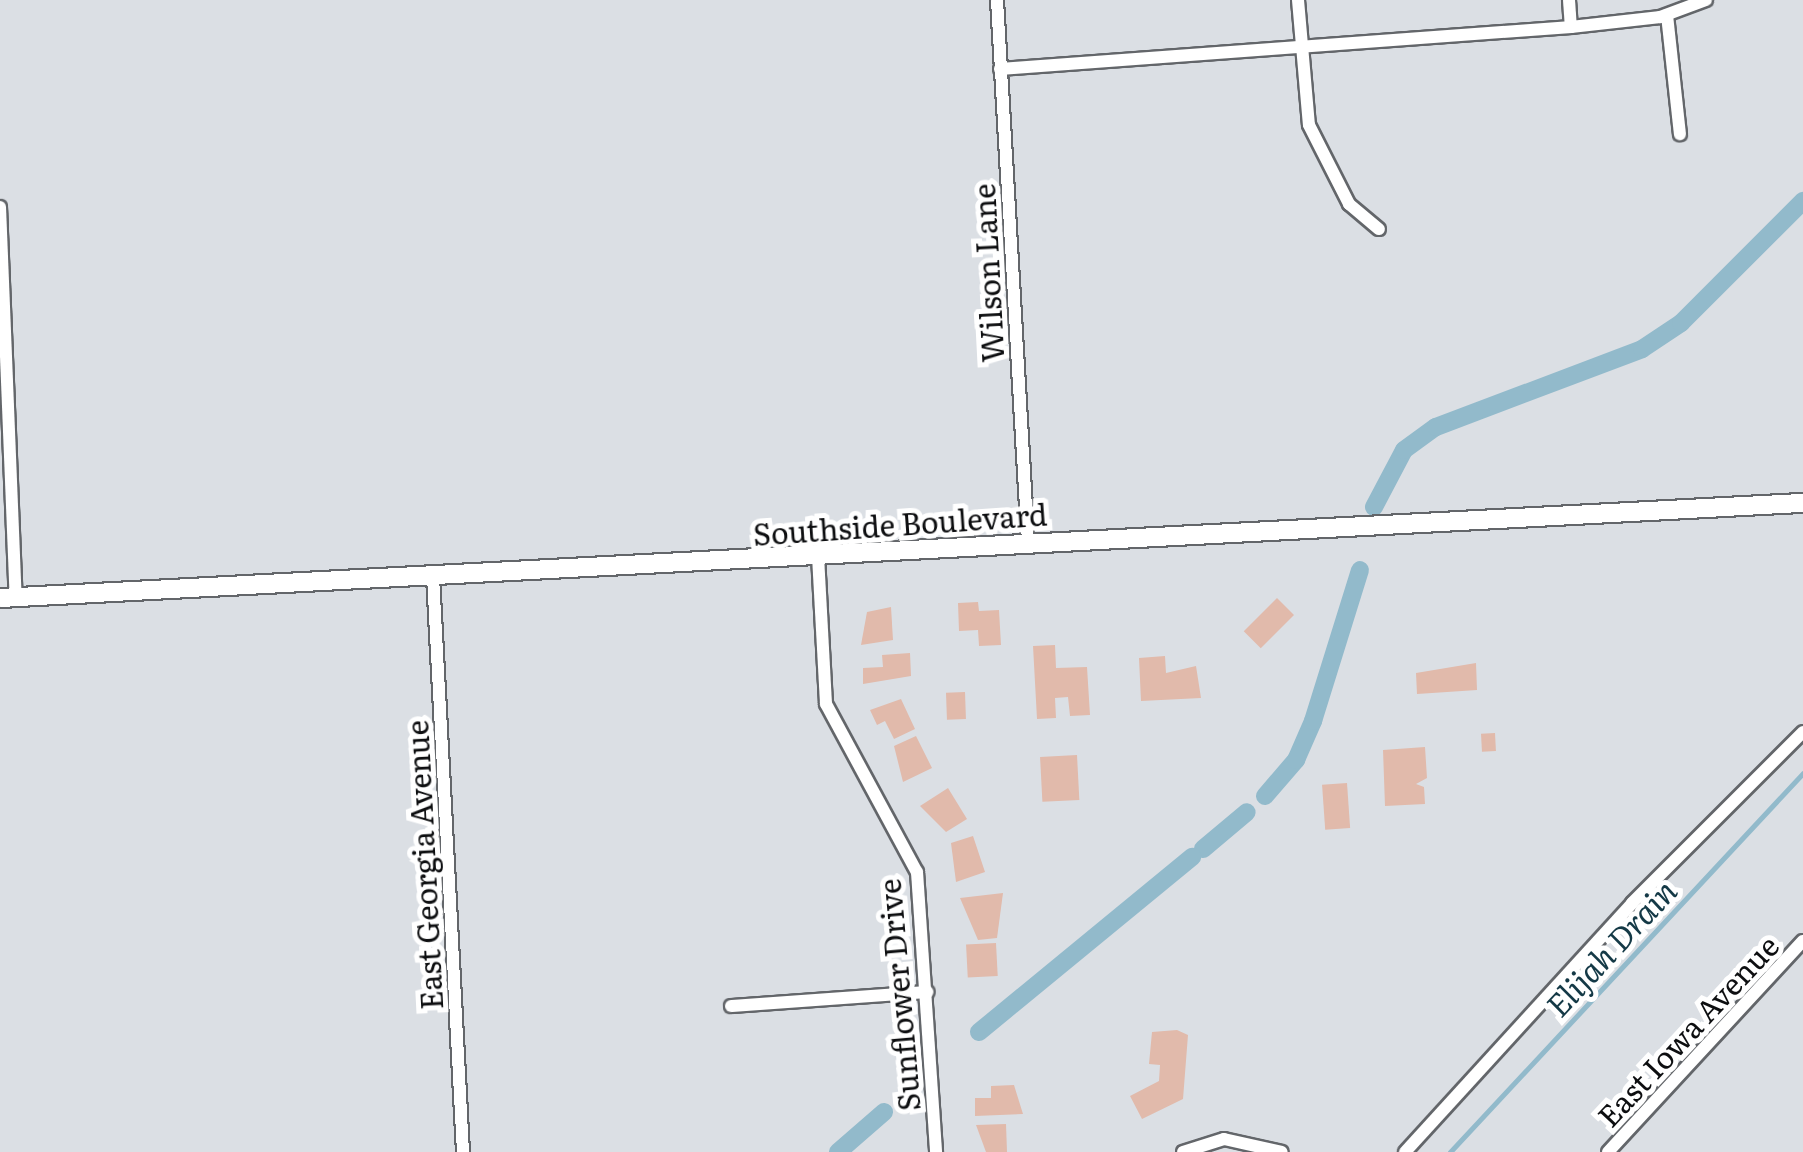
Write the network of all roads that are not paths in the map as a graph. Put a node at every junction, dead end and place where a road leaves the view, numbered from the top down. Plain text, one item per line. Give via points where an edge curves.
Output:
1 (997, 0) edge
2 (1298, 0) edge
3 (1570, 0) edge
4 (1706, 0) edge
5 (1667, 15) junction
6 (1571, 27) junction
7 (1300, 42) junction
8 (1000, 68) junction
9 (1680, 134) dead end
10 (0, 207) edge
11 (1379, 229) dead end
12 (1803, 503) edge
13 (1028, 542) junction
14 (818, 556) junction
15 (434, 576) junction
16 (8, 598) edge
17 (1803, 732) edge
18 (1803, 941) edge
19 (928, 992) junction
20 (731, 1006) dead end
21 (463, 1152) edge
22 (936, 1152) edge
23 (1183, 1152) edge
24 (1282, 1152) edge
25 (1405, 1152) edge
26 (1608, 1152) edge

1 - 8 street, Wilson Lane
2 - 7 street
3 - 6 street
4 - 5 street
5 - 6 street
5 - 9 street
6 - 7 street
7 - 8 street
7 - 11 street via 1308,125 1348,204
8 - 13 street, Wilson Lane
10 - 16 street
12 - 13 main road, Southside Boulevard
13 - 14 main road, Southside Boulevard
14 - 15 main road, Southside Boulevard
14 - 19 street, Sunflower Drive via 826,704 916,872
15 - 16 main road, Southside Boulevard
15 - 21 street, East Georgia Avenue
17 - 25 street via 1632,903
18 - 26 street, East Iowa Avenue
19 - 20 street
19 - 22 street, Sunflower Drive
23 - 24 street via 1224,1138

